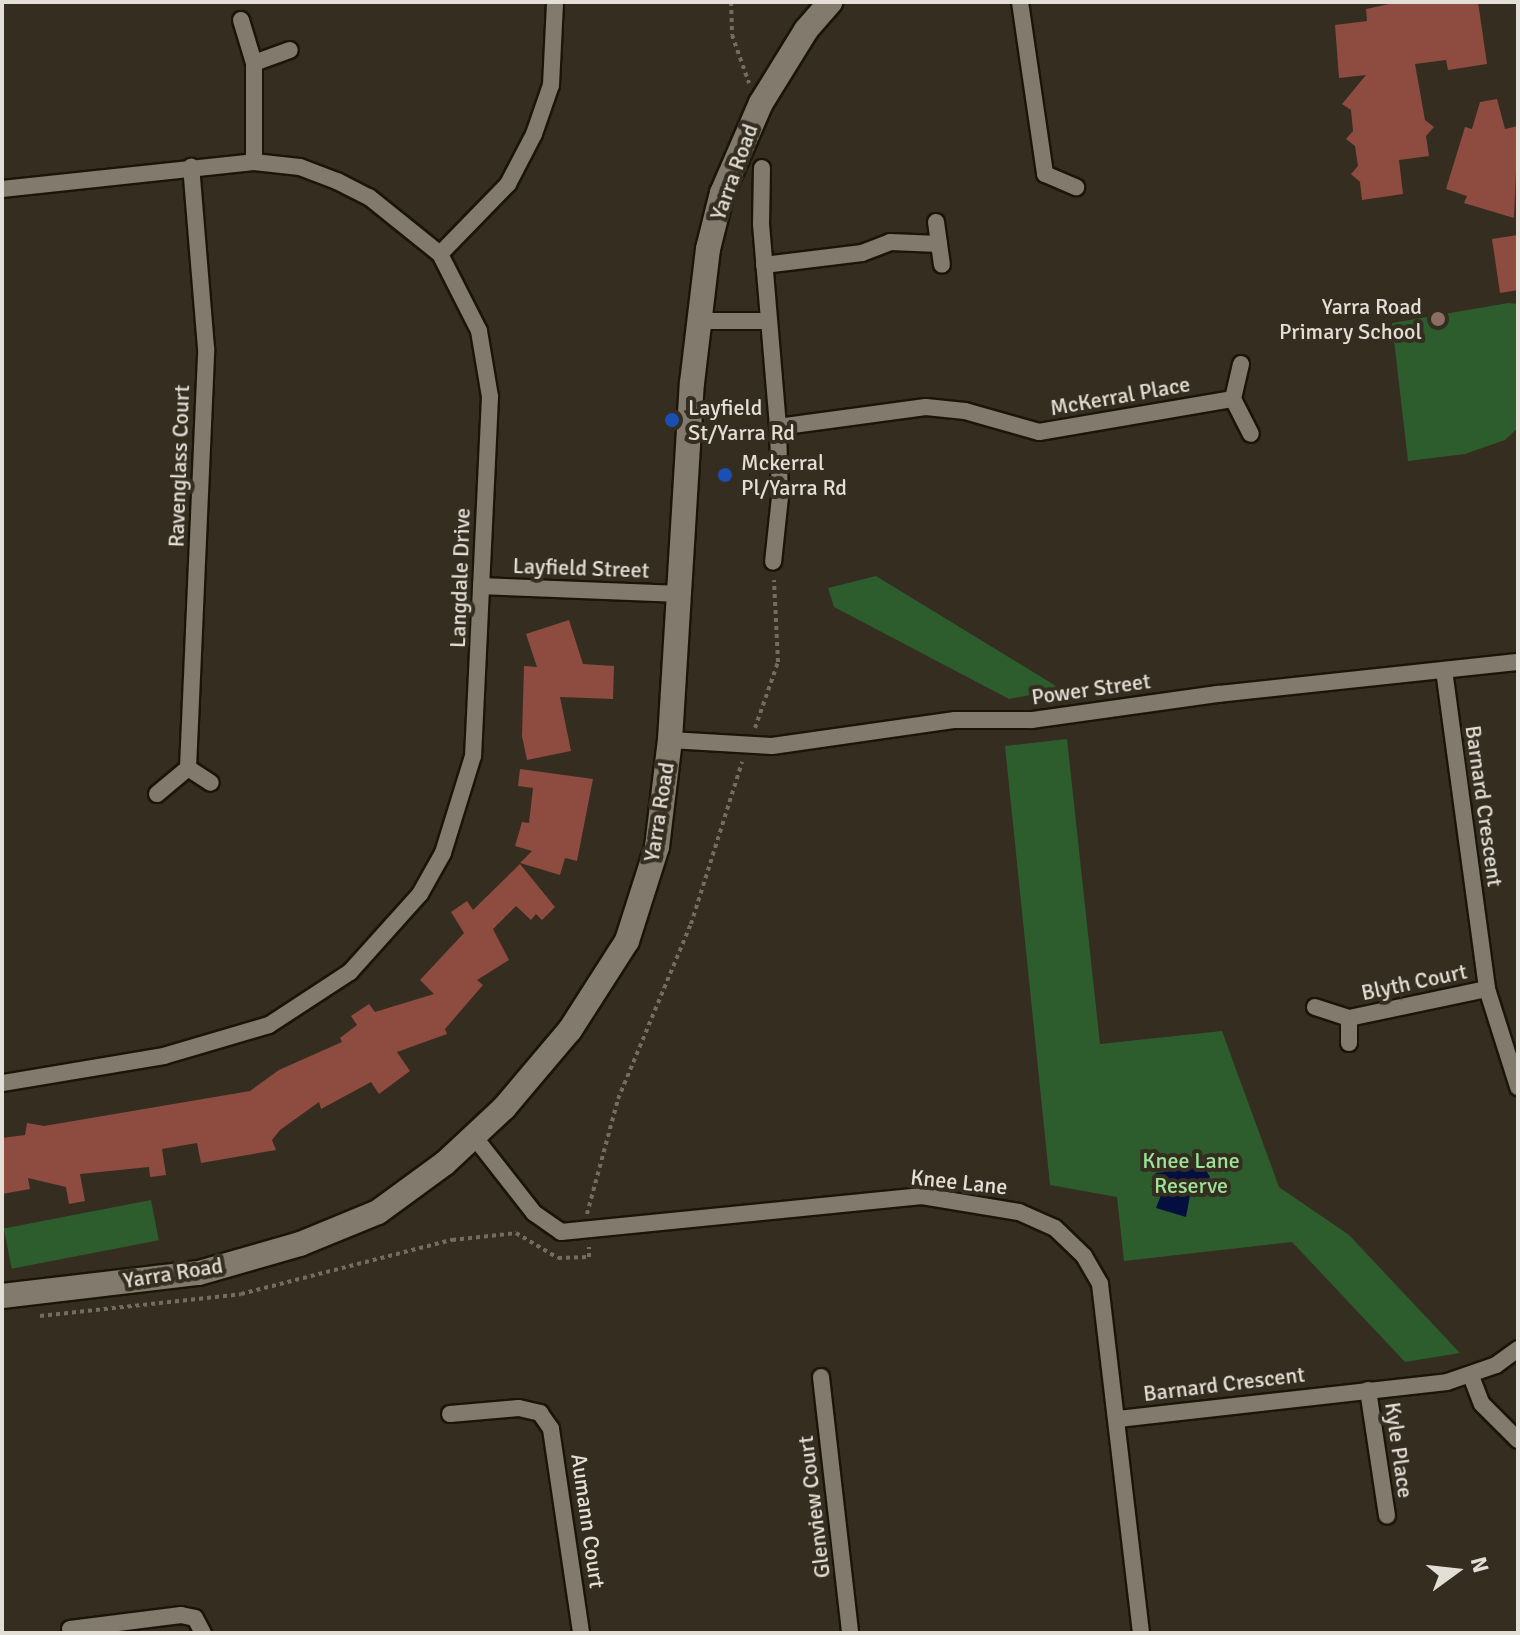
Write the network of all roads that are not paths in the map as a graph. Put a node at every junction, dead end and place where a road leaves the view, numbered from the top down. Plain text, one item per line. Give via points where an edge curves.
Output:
1 (555, 2) edge
2 (830, 2) edge
3 (1020, 2) edge
4 (241, 20) dead end
5 (290, 50) dead end
6 (254, 63) junction
7 (254, 162) junction
8 (191, 167) junction
9 (762, 168) dead end
10 (1076, 187) dead end
11 (2, 189) edge
12 (936, 222) dead end
13 (939, 244) junction
14 (440, 254) junction
15 (764, 265) junction
16 (942, 265) dead end
17 (700, 321) junction
18 (768, 321) junction
19 (1241, 364) dead end
20 (1233, 399) junction
21 (778, 427) junction
22 (1251, 434) dead end
23 (773, 562) dead end
24 (481, 586) junction
25 (679, 594) junction
26 (1518, 662) edge
27 (1444, 670) junction
28 (670, 740) junction
29 (188, 768) junction
30 (211, 783) dead end
31 (157, 794) dead end
32 (1487, 989) junction
33 (1315, 1007) dead end
34 (1349, 1018) junction
35 (1349, 1043) dead end
36 (2, 1083) edge
37 (1518, 1087) edge
38 (476, 1139) junction
39 (2, 1296) edge
40 (1518, 1349) edge
41 (1471, 1376) junction
42 (821, 1377) dead end
43 (1368, 1390) junction
44 (450, 1414) dead end
45 (1118, 1419) junction
46 (1518, 1440) edge
47 (1387, 1516) dead end
48 (70, 1629) dead end
49 (203, 1633) edge
50 (581, 1633) edge
51 (850, 1633) edge
52 (1141, 1633) edge

1 - 14 street via 551,85 534,134 508,184
2 - 17 main road, Yarra Road via 799,39 761,103 722,193 708,249
3 - 10 street via 1045,174
4 - 6 street
5 - 6 street
6 - 7 street
7 - 8 street, Langdale Drive
7 - 14 street, Langdale Drive via 300,167 337,181 369,197
8 - 11 street, Langdale Drive
8 - 29 street, Ravenglass Court via 206,348
9 - 15 street
12 - 13 street
13 - 15 street via 890,242 862,253
13 - 16 street
14 - 24 street, Langdale Drive via 463,292 486,364 490,397
15 - 18 street
17 - 18 street
17 - 25 main road, Yarra Road
18 - 21 street
19 - 20 street
20 - 21 street, McKerral Place via 1039,432 965,411 926,407
20 - 22 street
21 - 23 street via 780,497
24 - 25 street, Layfield Street
24 - 36 street, Langdale Drive via 477,714 466,789 443,853 386,937 350,972 269,1025 164,1056
25 - 28 main road, Yarra Road
26 - 27 street, Power Street
27 - 28 street, Power Street via 1032,720 955,720 772,746
27 - 32 street, Barnard Crescent
28 - 38 main road, Yarra Road via 657,847 627,941 570,1030
29 - 30 street
29 - 31 street
32 - 34 street, Blyth Court
32 - 37 street, Barnard Crescent
33 - 34 street, Blyth Court
34 - 35 street, Blyth Court
38 - 39 main road, Yarra Road via 378,1212 300,1244 199,1273
38 - 45 street, Knee Lane via 534,1213 561,1232 922,1196 1019,1212 1071,1242 1100,1284
40 - 41 street, Barnard Crescent
41 - 43 street, Barnard Crescent
41 - 46 street via 1482,1404
42 - 51 street, Glenview Court
43 - 45 street, Barnard Crescent
43 - 47 street, Kyle Place
44 - 50 street, Aumann Court via 519,1408 540,1413 551,1429
45 - 52 street, Knee Lane
48 - 49 street via 181,1615 195,1618

